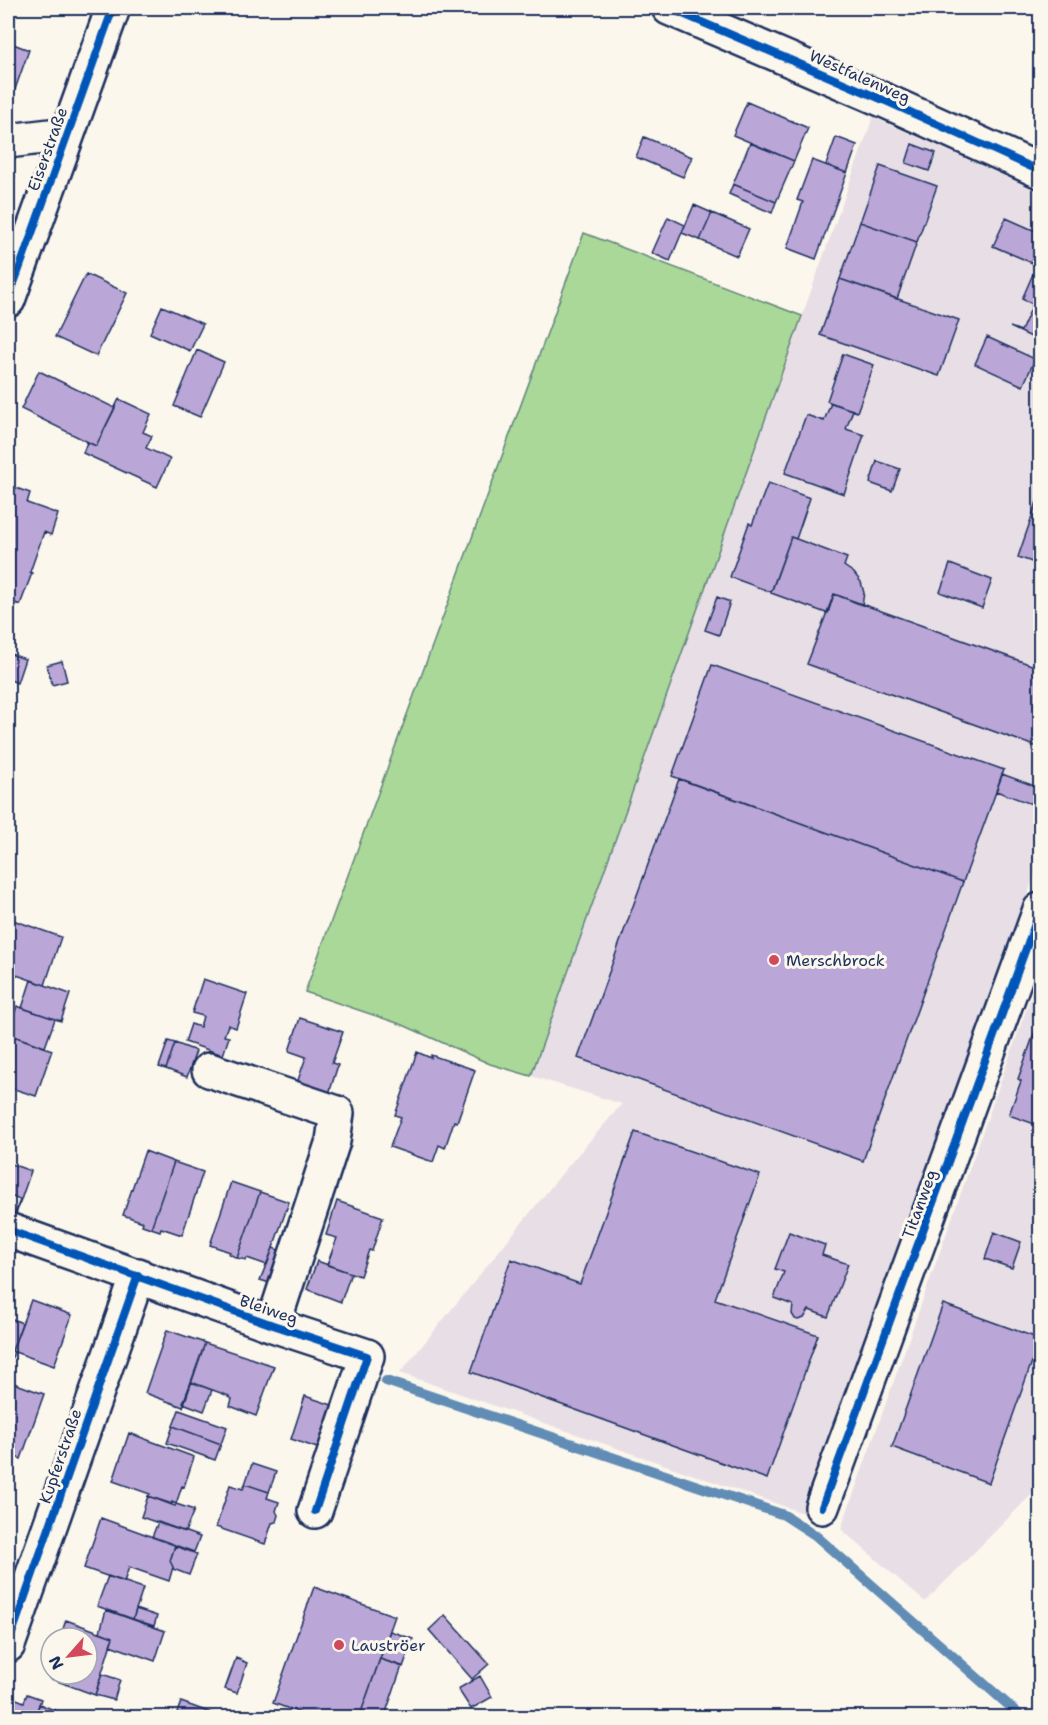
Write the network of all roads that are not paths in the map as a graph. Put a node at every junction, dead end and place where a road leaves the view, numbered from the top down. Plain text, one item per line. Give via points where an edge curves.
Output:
1 (113, 8) edge
2 (669, 8) edge
3 (67, 134) junction
4 (8, 141) edge
5 (1041, 171) edge
6 (8, 300) edge
7 (1041, 910) edge
8 (209, 1070) dead end
9 (8, 1230) edge
10 (138, 1275) junction
11 (273, 1325) junction
12 (822, 1507) dead end
13 (315, 1511) dead end
14 (8, 1645) edge

1 - 3 street, Eiserstraße
2 - 5 street, Westfalenweg
3 - 4 street
3 - 6 street, Eiserstraße
7 - 12 street, Titanweg
8 - 11 street via 337,1113 333,1141
9 - 10 street, Bleiweg
10 - 11 street, Bleiweg
10 - 14 street, Kupferstraße
11 - 13 street, Bleiweg via 367,1356

